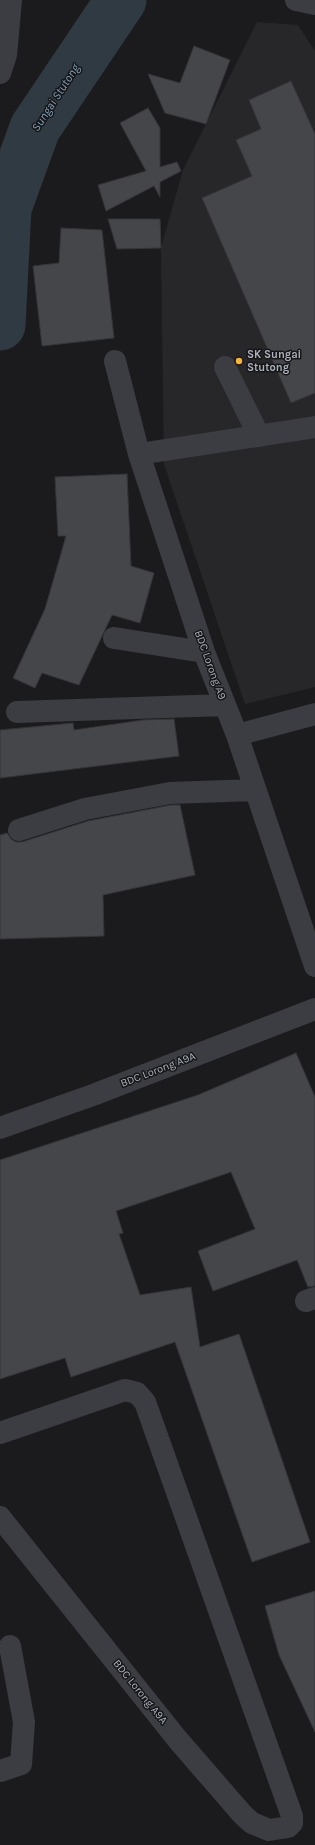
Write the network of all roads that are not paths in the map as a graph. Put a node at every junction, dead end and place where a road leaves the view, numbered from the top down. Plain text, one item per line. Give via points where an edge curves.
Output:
1 (11, 0) edge
2 (296, 0) edge
3 (315, 4) edge
4 (0, 73) edge
5 (115, 361) dead end
6 (225, 367) dead end
7 (315, 427) edge
8 (259, 436) junction
9 (139, 454) junction
10 (114, 638) dead end
11 (204, 652) junction
12 (225, 704) junction
13 (17, 712) dead end
14 (315, 714) edge
15 (237, 735) junction
16 (256, 790) junction
17 (19, 830) dead end
18 (315, 966) edge
19 (315, 1009) edge
20 (0, 1128) edge
21 (0, 1433) edge
22 (0, 1517) edge
23 (10, 1646) dead end
24 (0, 1771) edge

1 - 4 street via 6,55
2 - 3 street
5 - 9 street, BDC Lorong A9
6 - 8 street
7 - 8 street
8 - 9 street
9 - 11 street, BDC Lorong A9
10 - 11 street
11 - 12 street, BDC Lorong A9
12 - 13 street
12 - 15 street, BDC Lorong A9
14 - 15 street
15 - 16 street, BDC Lorong A9
16 - 17 street via 170,793 85,809
16 - 18 street, BDC Lorong A9
19 - 20 street, BDC Lorong A9A via 94,1095
21 - 22 street, BDC Lorong A9A via 125,1390 138,1393 145,1402 292,1816 292,1823 288,1828 269,1830 252,1824 243,1815 178,1740
23 - 24 street via 24,1722 21,1764

